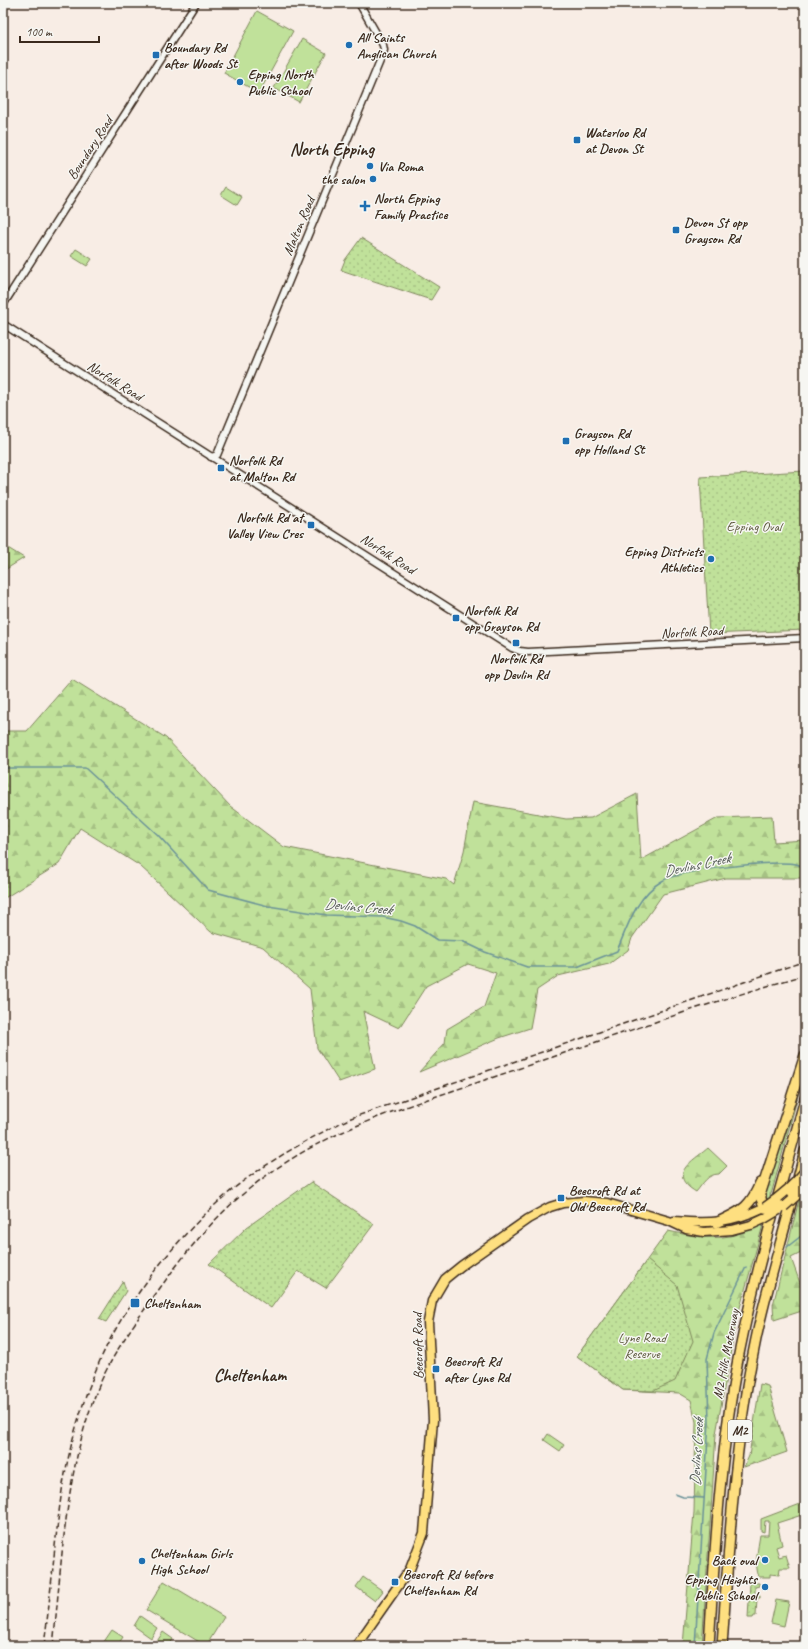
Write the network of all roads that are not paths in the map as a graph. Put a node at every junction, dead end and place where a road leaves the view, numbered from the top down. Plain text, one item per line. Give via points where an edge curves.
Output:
1 (196, 3) edge
2 (359, 3) edge
3 (3, 305) edge
4 (3, 324) edge
5 (211, 456) junction
6 (805, 638) edge
7 (805, 1055) edge
8 (805, 1099) edge
9 (781, 1128) junction
10 (805, 1151) edge
11 (805, 1171) edge
12 (804, 1185) edge
13 (765, 1207) junction
14 (669, 1221) junction
15 (716, 1222) junction
16 (356, 1646) edge
17 (709, 1646) edge
18 (722, 1646) edge

1 - 3 street, Boundary Road
2 - 5 street, Malton Road via 384,50 217,454
4 - 5 street, Norfolk Road
5 - 6 street, Norfolk Road via 520,651
7 - 9 highway
8 - 17 highway, M2 Hills Motorway / M2 via 754,1289 731,1395 720,1480
9 - 13 highway via 761,1192
9 - 15 highway via 751,1202 743,1210
10 - 18 highway, M2 Hills Motorway / M2 via 760,1322 749,1377 734,1482
11 - 13 main road, Beecroft Road, bridge via 789,1189
12 - 13 highway, bridge via 779,1205 771,1209
12 - 14 main road, Beecroft Road, bridge via 784,1207 751,1225 732,1230 704,1232 686,1229
13 - 15 main road, Beecroft Road via 740,1218
14 - 15 main road, Beecroft Road
14 - 16 main road, Beecroft Road via 600,1202 563,1203 528,1219 445,1279 432,1301 428,1322 433,1420 424,1533 410,1569

